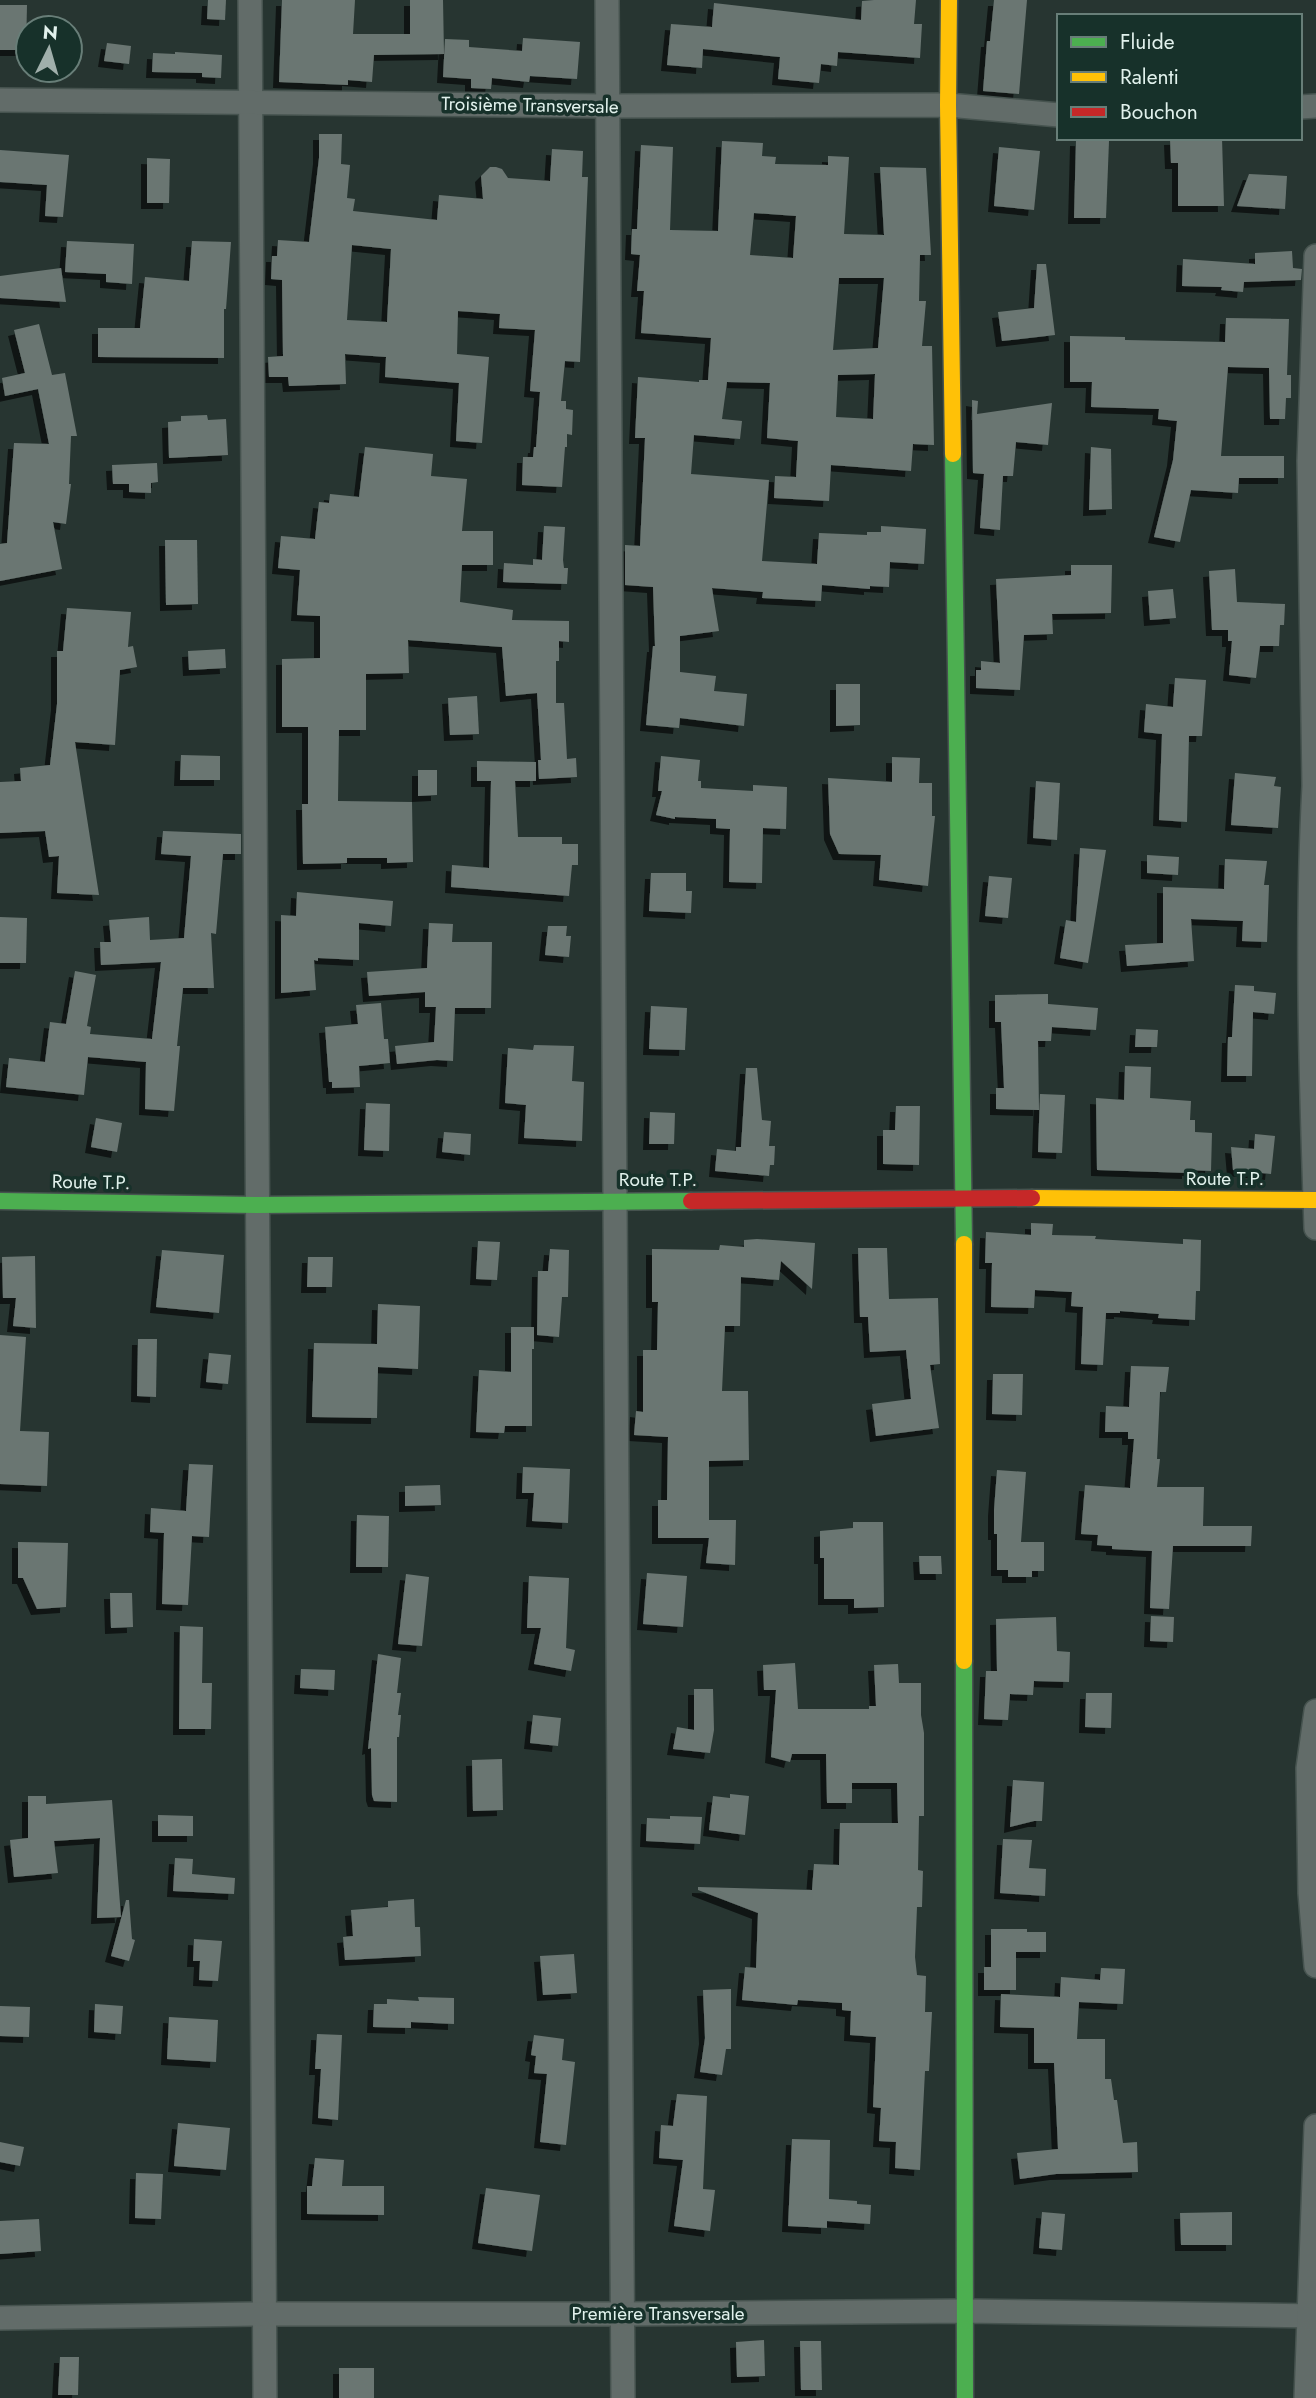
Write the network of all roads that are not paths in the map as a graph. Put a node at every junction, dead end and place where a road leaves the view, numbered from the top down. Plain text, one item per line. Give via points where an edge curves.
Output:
1 (250, 0) edge
2 (607, 0) edge
3 (949, 0) edge
4 (0, 100) edge
5 (251, 102) junction
6 (948, 105) junction
7 (607, 106) junction
8 (1057, 115) edge
9 (1316, 257) edge
10 (964, 1198) junction
11 (615, 1200) junction
12 (1315, 1200) edge
13 (0, 1201) edge
14 (257, 1205) junction
15 (1316, 1228) edge
16 (1316, 1712) edge
17 (1316, 1966) edge
18 (1316, 2126) edge
19 (965, 2311) junction
20 (264, 2314) junction
21 (622, 2314) junction
22 (1312, 2317) edge
23 (0, 2318) edge
24 (265, 2398) edge
25 (623, 2398) edge
26 (965, 2398) edge
27 (1306, 2398) edge

1 - 5 street
2 - 7 street
3 - 6 street
4 - 5 street, Troisième Transversale
5 - 7 street, Troisième Transversale
5 - 14 street
6 - 7 street, Troisième Transversale
6 - 8 street, Troisième Transversale
6 - 10 street
7 - 11 street
9 - 12 street via 1309,461
10 - 11 street, Route T.P.
10 - 12 street, Route T.P.
10 - 19 street
11 - 14 street, Route T.P.
11 - 21 street
12 - 15 street
13 - 14 street, Route T.P.
14 - 20 street
16 - 17 street via 1308,1768
18 - 22 street
19 - 21 street, Première Transversale
19 - 22 street, Première Transversale
19 - 26 street
20 - 21 street, Première Transversale
20 - 23 street, Première Transversale
20 - 24 street
21 - 25 street
22 - 27 street

